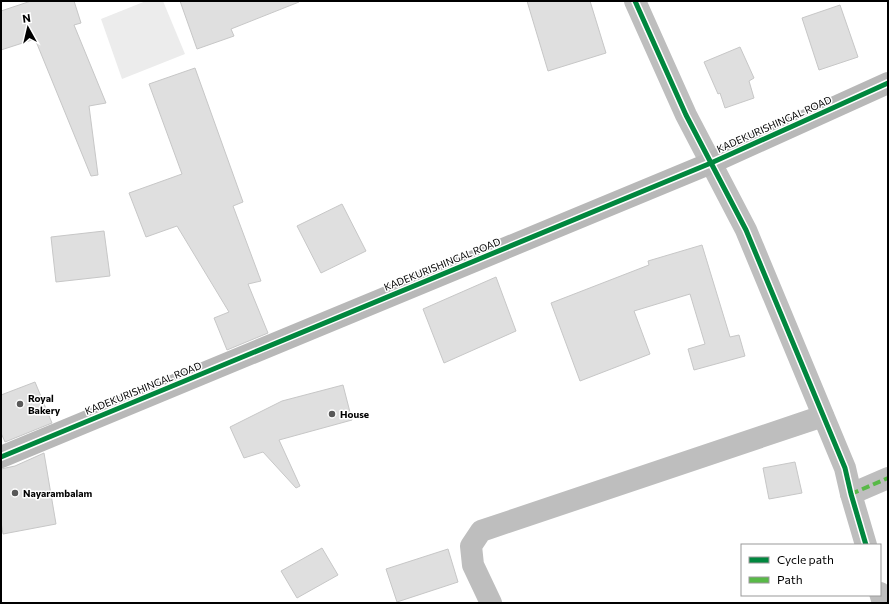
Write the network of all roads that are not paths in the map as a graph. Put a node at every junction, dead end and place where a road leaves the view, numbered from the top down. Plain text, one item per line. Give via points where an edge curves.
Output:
1 (635, 1) edge
2 (888, 83) edge
3 (711, 163) junction
4 (824, 416) junction
5 (1, 457) edge
6 (888, 478) edge
7 (851, 494) junction
8 (866, 544) edge
9 (491, 603) edge

1 - 3 street via 686,115
2 - 3 street, KADEKURISHINGAL ROAD
3 - 4 street via 746,230
3 - 5 street, KADEKURISHINGAL ROAD
4 - 7 street via 845,468
4 - 9 street via 481,531 471,546 473,565
6 - 7 street
7 - 8 street

